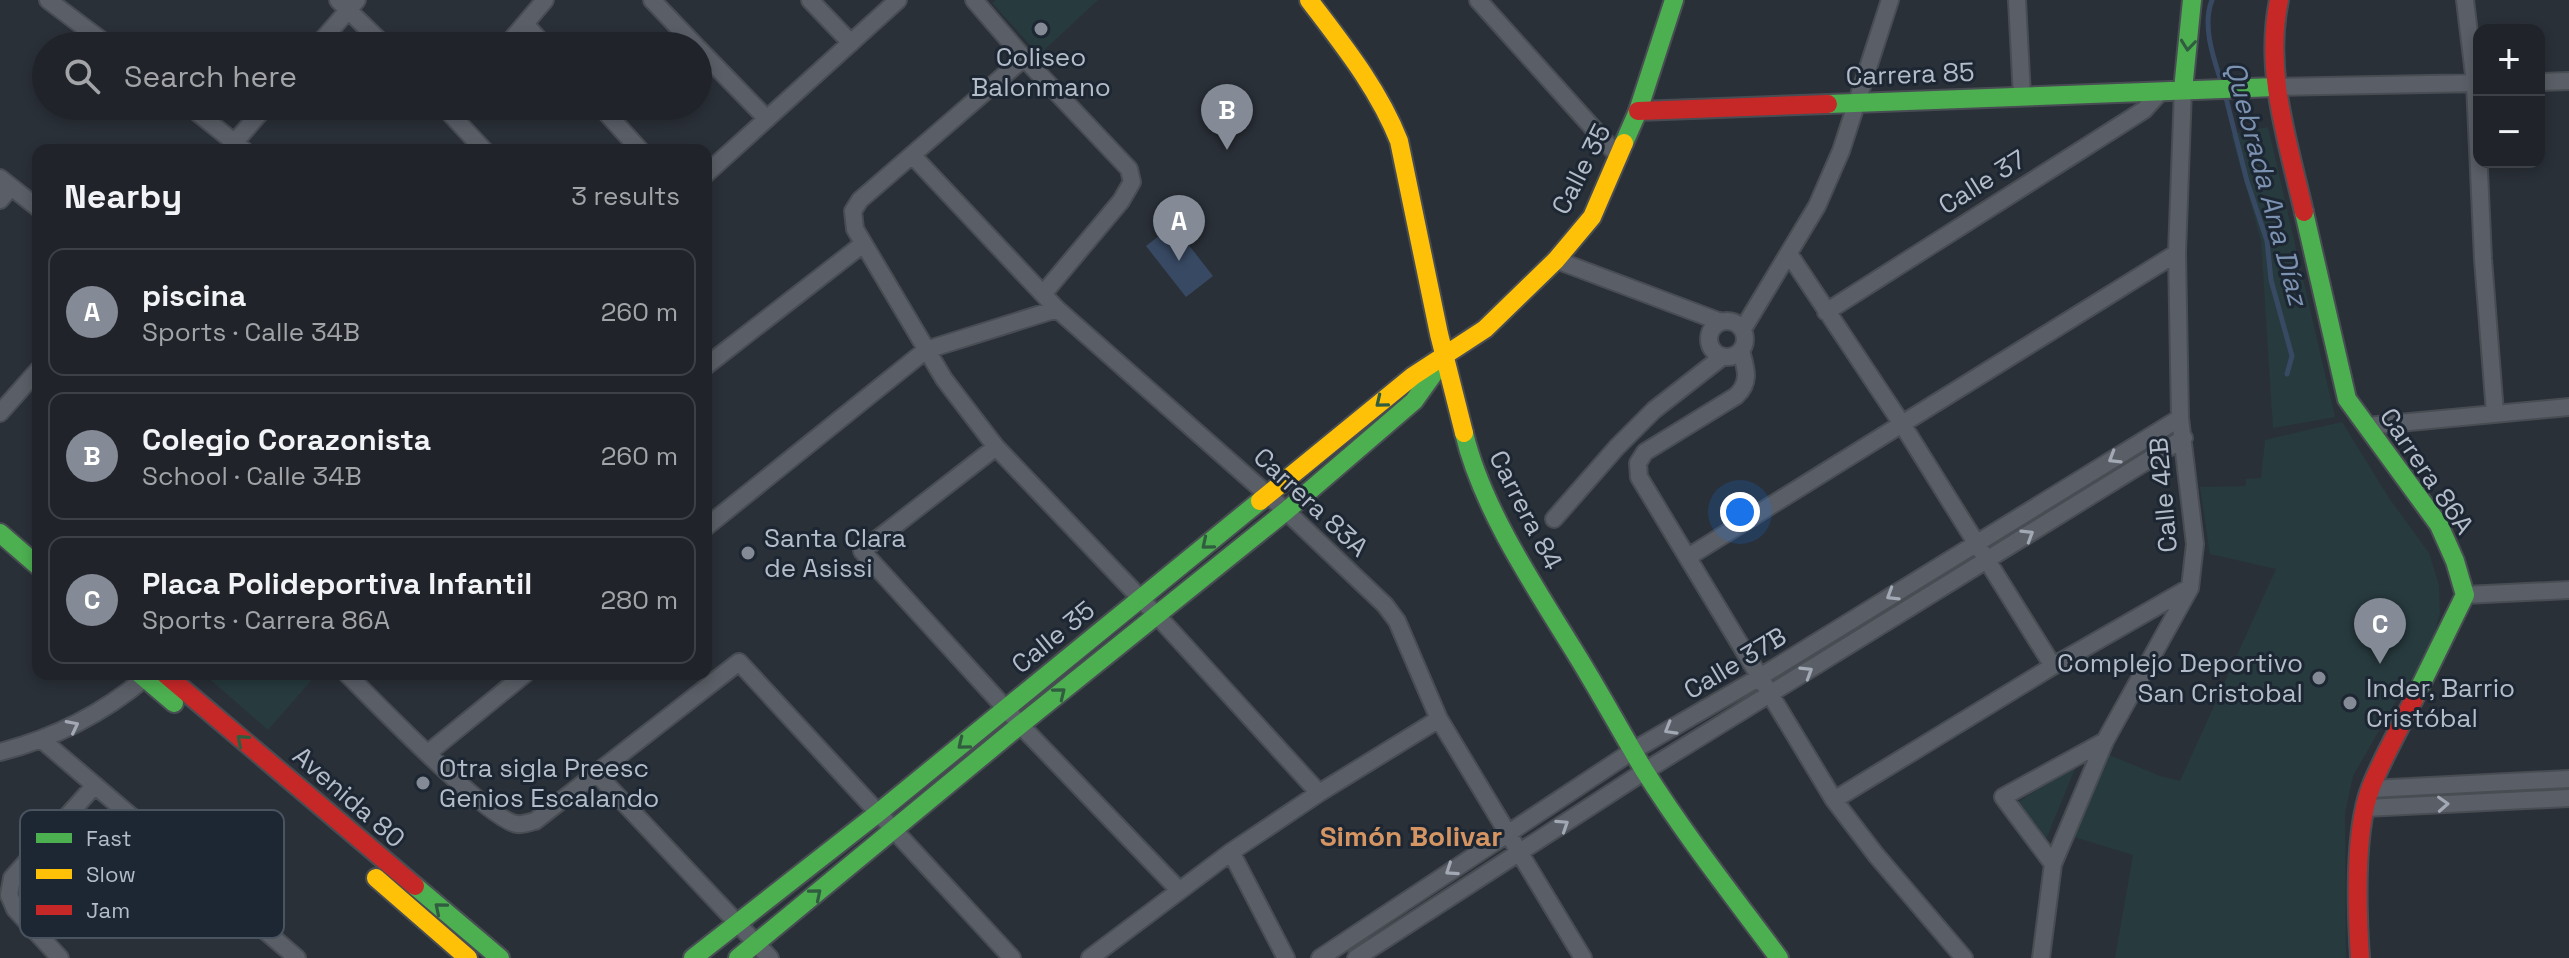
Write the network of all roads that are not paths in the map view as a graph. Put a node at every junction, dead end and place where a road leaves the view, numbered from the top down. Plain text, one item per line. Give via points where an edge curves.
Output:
1 (48, 0) edge
2 (545, 0) edge
3 (652, 0) edge
4 (810, 0) edge
5 (898, 0) edge
6 (974, 0) edge
7 (1309, 0) edge
8 (1478, 0) edge
9 (1674, 0) edge
10 (1890, 0) edge
11 (2017, 0) edge
12 (2192, 0) edge
13 (2279, 0) edge
14 (2465, 0) edge
15 (348, 3) edge
16 (525, 24) junction
17 (90, 32) edge
18 (327, 32) edge
19 (373, 32) edge
20 (518, 32) edge
21 (532, 32) edge
22 (683, 32) edge
23 (851, 43) junction
24 (2473, 55) edge
25 (1024, 58) junction
26 (712, 62) edge
27 (2569, 81) edge
28 (2545, 82) edge
29 (2473, 83) edge
30 (2275, 87) junction
31 (2190, 90) junction
32 (2161, 91) junction
33 (2022, 96) junction
34 (2477, 96) edge
35 (1857, 102) junction
36 (1638, 111) junction
37 (767, 119) junction
38 (205, 120) edge
39 (256, 120) edge
40 (459, 120) edge
41 (613, 120) edge
42 (233, 144) edge
43 (238, 144) edge
44 (479, 144) edge
45 (635, 144) edge
46 (912, 155) junction
47 (1619, 157) junction
48 (712, 169) edge
49 (4, 189) edge
50 (32, 205) edge
51 (863, 244) junction
52 (2177, 253) junction
53 (1789, 254) junction
54 (1556, 260) junction
55 (1043, 294) junction
56 (1057, 309) junction
57 (1826, 312) junction
58 (1721, 322) junction
59 (1743, 329) junction
60 (926, 350) junction
61 (1741, 351) junction
62 (1445, 357) junction
63 (1722, 357) junction
64 (712, 361) edge
65 (32, 377) edge
66 (2569, 407) edge
67 (0, 413) edge
68 (2495, 413) junction
69 (2180, 418) junction
70 (1902, 424) junction
71 (2367, 426) junction
72 (2184, 438) junction
73 (996, 447) junction
74 (1267, 494) junction
75 (1286, 511) junction
76 (1554, 519) dead end
77 (712, 522) edge
78 (0, 533) edge
79 (1975, 543) junction
80 (0, 554) edge
81 (1688, 557) junction
82 (1986, 560) junction
83 (32, 561) edge
84 (32, 582) edge
85 (2190, 588) junction
86 (2569, 590) edge
87 (2465, 595) junction
88 (1141, 599) junction
89 (1157, 616) junction
90 (2053, 666) junction
91 (1760, 677) junction
92 (138, 680) edge
93 (148, 680) edge
94 (172, 680) edge
95 (353, 680) edge
96 (518, 680) edge
97 (1771, 694) junction
98 (1006, 708) junction
99 (1439, 719) junction
100 (1020, 725) junction
101 (42, 740) junction
102 (2105, 741) junction
103 (1634, 750) junction
104 (0, 752) edge
105 (428, 753) junction
106 (1645, 771) junction
107 (596, 773) junction
108 (2569, 779) edge
109 (95, 785) junction
110 (2370, 789) junction
111 (1319, 793) junction
112 (2569, 798) edge
113 (1834, 800) junction
114 (2365, 808) junction
115 (73, 810) edge
116 (124, 810) edge
117 (878, 813) junction
118 (310, 820) dead end
119 (895, 829) junction
120 (1506, 833) junction
121 (1231, 852) junction
122 (1519, 854) junction
123 (357, 861) dead end
124 (2053, 864) junction
125 (20, 869) edge
126 (1179, 890) junction
127 (20, 914) edge
128 (737, 922) junction
129 (42, 938) edge
130 (274, 938) edge
131 (756, 944) junction
132 (60, 958) edge
133 (297, 958) edge
134 (468, 958) edge
135 (500, 958) edge
136 (693, 958) edge
137 (738, 958) edge
138 (770, 958) edge
139 (1012, 958) edge
140 (1090, 958) edge
141 (1286, 958) edge
142 (1320, 958) edge
143 (1356, 958) edge
144 (1583, 958) edge
145 (1779, 958) edge
146 (1964, 958) edge
147 (2041, 958) edge
148 (2360, 958) edge

1 - 17 street
2 - 16 street
3 - 22 street
4 - 23 street
5 - 23 street
6 - 25 street
7 - 62 street, Carrera 84 via 1391,116
8 - 47 street
9 - 36 street, Calle 35
10 - 35 street
11 - 33 street
12 -> 31 street
13 - 30 street, Carrera 86A via 2273,29
14 - 24 street
15 - 18 street
15 - 19 street
16 - 20 street
16 - 21 street
23 - 37 street
25 - 46 street
25 - 55 street via 1129,169 1132,182
26 - 37 street
27 - 28 street
29 - 30 street
30 - 31 street
30 - 71 street, Carrera 86A via 2347,399
31 - 32 street, Carrera 85
31 - 52 street, Calle 42B
32 - 33 street, Carrera 85
32 - 57 street, Calle 37 via 2144,110
33 - 35 street, Carrera 85
34 - 68 street
35 - 36 street, Carrera 85
35 - 53 street via 1817,206
36 - 47 street, Calle 35
37 - 48 street
38 - 42 street
39 - 43 street
40 - 44 street
41 - 45 street
46 - 51 street via 857,204 853,219
46 - 55 street, Carrera 83A
47 - 54 street, Calle 35 via 1592,217
49 - 50 street
51 - 60 street
51 - 64 street
52 - 69 street, Calle 42B
52 - 70 street
53 - 57 street
53 - 59 street
54 - 58 street
54 - 62 street, Calle 35 via 1485,329
55 - 56 street, Carrera 83A
56 - 60 street
56 - 74 street, Carrera 83A
57 - 70 street
58 - 59 street via 1729,320
58 - 63 street via 1713,327 1709,343
59 - 61 street
60 - 73 street
60 - 77 street
61 - 63 street
61 - 81 street via 1747,376 1736,396 1645,452 1637,470
62 -> 74 street, Calle 35 via 1413,376
62 - 75 street, Calle 35 via 1414,401
62 - 103 street, Carrera 84 via 1480,482 1525,571
63 - 76 street via 1654,410
65 - 67 street
66 - 68 street
68 - 71 street
69 - 72 street, Calle 42B
69 -> 79 street, Calle 37B
70 - 79 street
70 - 81 street
71 - 87 street, Carrera 86A via 2439,525
82 -> 72 street, Calle 37B
72 - 85 street, Calle 42B via 2195,544
73 - 88 street
73 - 98 street via 862,551
74 - 75 street, Carrera 83A
74 -> 88 street, Calle 35
75 - 89 street, Calle 35
75 - 99 street, Carrera 83A via 1397,621
78 - 83 street
79 - 82 street
79 -> 91 street, Calle 37B
80 - 84 street
81 - 91 street
82 - 90 street
97 -> 82 street, Calle 37B
85 - 90 street
85 - 102 street, Calle 42B
86 - 87 street
87 - 110 street
88 - 89 street
88 - 98 street, Calle 35
100 -> 89 street, Calle 35
89 - 111 street
90 - 113 street
91 - 97 street
91 -> 103 street, Calle 37B
101 -> 92 street via 104,709
93 - 118 street, Avenida 80
135 -> 94 street, Avenida 80
95 - 105 street
96 - 105 street
97 - 106 street, Calle 37B
97 - 113 street
98 - 100 street
98 -> 117 street, Calle 35
99 - 111 street
99 - 120 street, Carrera 83A
100 - 119 street, Calle 35
100 - 126 street
101 - 104 street
101 - 109 street
102 - 124 street, Calle 42B
102 - 124 street via 2003,797
103 - 106 street, Carrera 84
103 - 120 street, Calle 37B
105 - 107 street via 498,816 516,824 535,821
122 -> 106 street, Calle 37B
106 - 145 street, Carrera 84
107 - 117 street via 739,662
107 - 128 street
108 - 110 street
109 - 115 street
109 - 116 street
110 - 114 street
111 - 121 street
114 -> 112 street
113 - 146 street
114 - 148 street
117 - 119 street
117 - 128 street, Calle 35
131 -> 119 street, Calle 35
119 - 139 street
120 - 122 street, Carrera 83A
120 -> 142 street, Calle 37B
121 - 126 street
121 - 141 street
122 - 143 street, Calle 37B
122 - 144 street, Carrera 83A
123 - 134 street, Avenida 80
124 - 147 street, Calle 42B
125 - 127 street via 9,895
126 - 140 street
128 - 131 street
128 - 136 street, Calle 35
129 - 132 street
130 - 133 street
131 - 137 street, Calle 35
131 - 138 street

